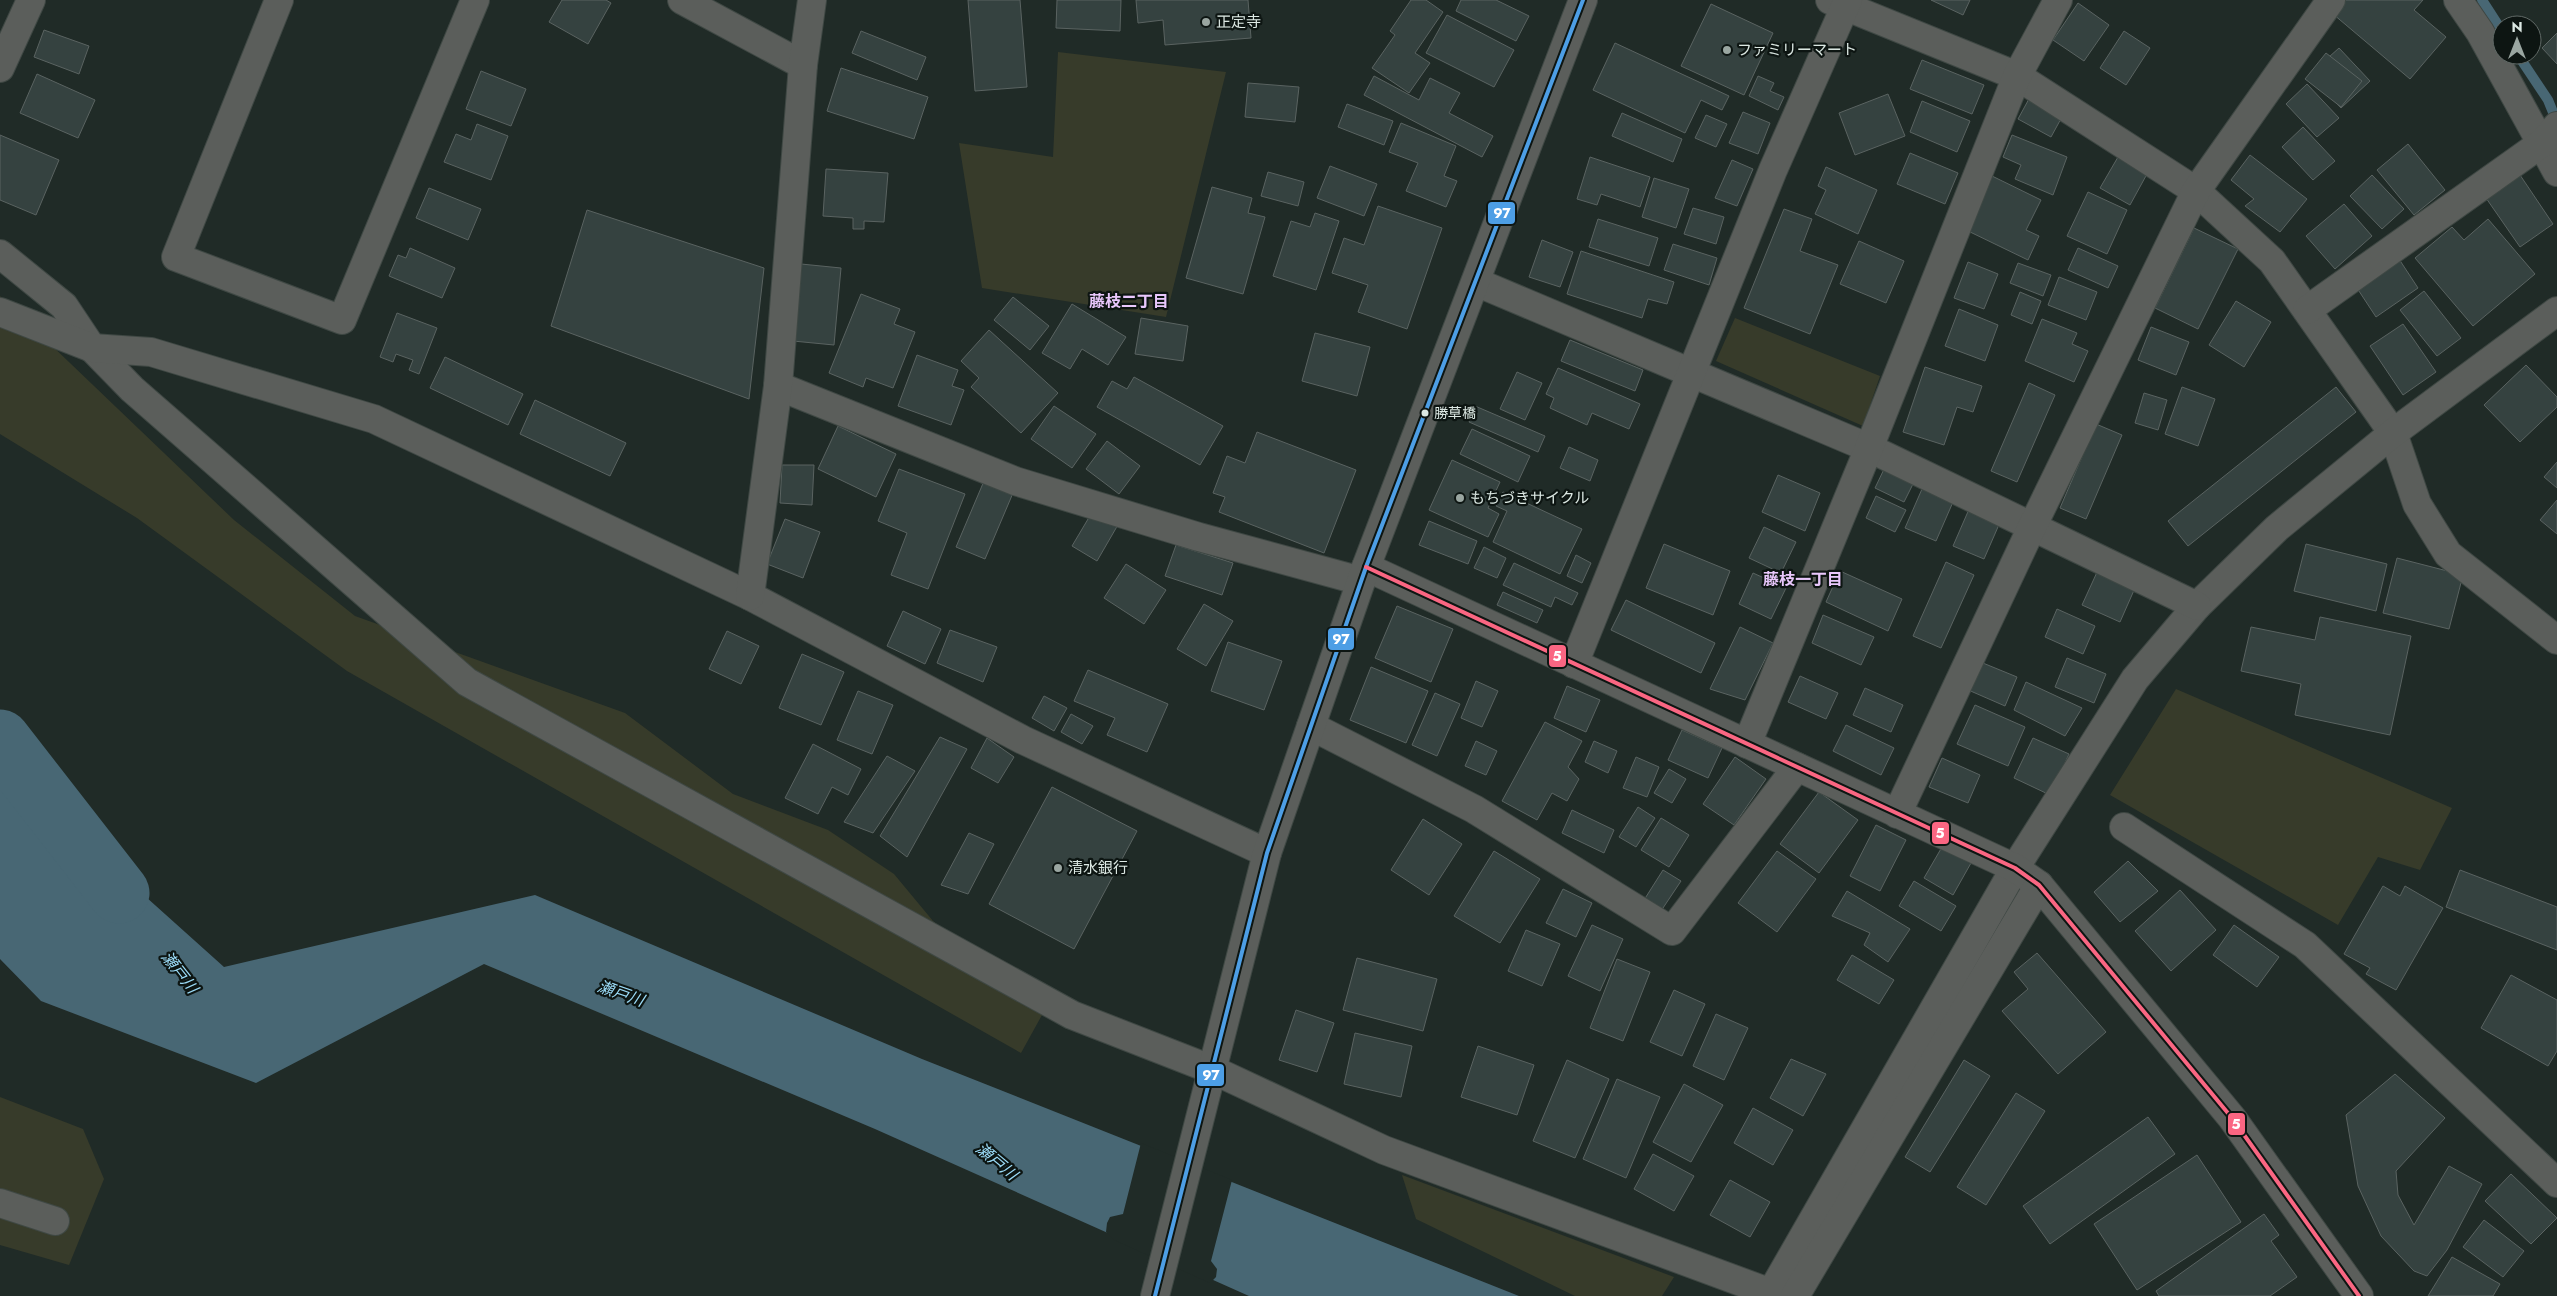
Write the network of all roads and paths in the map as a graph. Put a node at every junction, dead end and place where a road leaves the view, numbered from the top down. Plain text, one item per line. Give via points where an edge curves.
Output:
1 (31, 0) edge
2 (279, 0) edge
3 (474, 0) edge
4 (682, 0) edge
5 (812, 0) edge
6 (1583, 0) edge
7 (2058, 0) edge
8 (2331, 0) edge
9 (2458, 0) edge
10 (1841, 2) edge
11 (803, 65) junction
12 (0, 68) edge
13 (2017, 76) junction
14 (2549, 134) edge
15 (2557, 172) edge
16 (2196, 191) junction
17 (0, 254) edge
18 (1476, 282) junction
19 (2307, 310) junction
20 (2557, 311) edge
21 (0, 312) edge
22 (92, 348) junction
23 (1693, 373) junction
24 (778, 386) junction
25 (2393, 433) junction
26 (1869, 448) junction
27 (2032, 527) junction
28 (1363, 574) junction
29 (750, 596) junction
30 (2197, 606) junction
31 (2556, 638) edge
32 (1574, 664) junction
33 (1311, 726) junction
34 (1747, 744) junction
35 (1797, 767) junction
36 (1897, 814) junction
37 (2124, 828) dead end
38 (1267, 853) junction
39 (2015, 868) junction
40 (2038, 885) junction
41 (1214, 1070) junction
42 (2557, 1183) edge
43 (0, 1203) edge
44 (55, 1220) dead end
45 (1155, 1296) edge
46 (1795, 1296) edge
47 (2359, 1296) edge

1 - 12 street
2 - 3 street via 176,257 342,320
4 - 11 street
5 - 11 street
6 - 18 street
7 - 13 street
8 - 16 street
9 - 14 street
10 - 13 street
10 - 23 street
11 - 24 street
13 - 16 street
13 - 26 street
14 - 15 street
14 - 19 street
16 - 19 street via 2272,261
16 - 27 street
17 - 22 street via 64,306
18 - 23 street
18 - 28 street
19 - 25 street
20 - 25 street
21 - 22 street
22 - 29 street via 151,352 374,418
22 - 41 street via 132,389 467,682 1072,1015
23 - 26 street
23 - 32 street
24 - 28 street via 1015,481 1199,537
24 - 29 street
25 - 30 street via 2277,528
25 - 31 street via 2417,504 2448,554
26 - 27 street
26 - 34 street
27 - 30 street
27 - 36 street
28 - 32 street
28 - 33 street
29 - 38 street via 1023,740
30 - 39 street via 2136,679
32 - 34 street
33 - 35 street via 1474,809 1672,931
33 - 38 street
34 - 35 street
35 - 36 street
36 - 39 street
37 - 42 street via 2305,944
38 - 41 street
39 - 40 street
39 - 41 street via 1771,1293 1384,1150
40 - 46 street
40 - 47 street via 2232,1118
41 - 45 street
43 - 44 street

